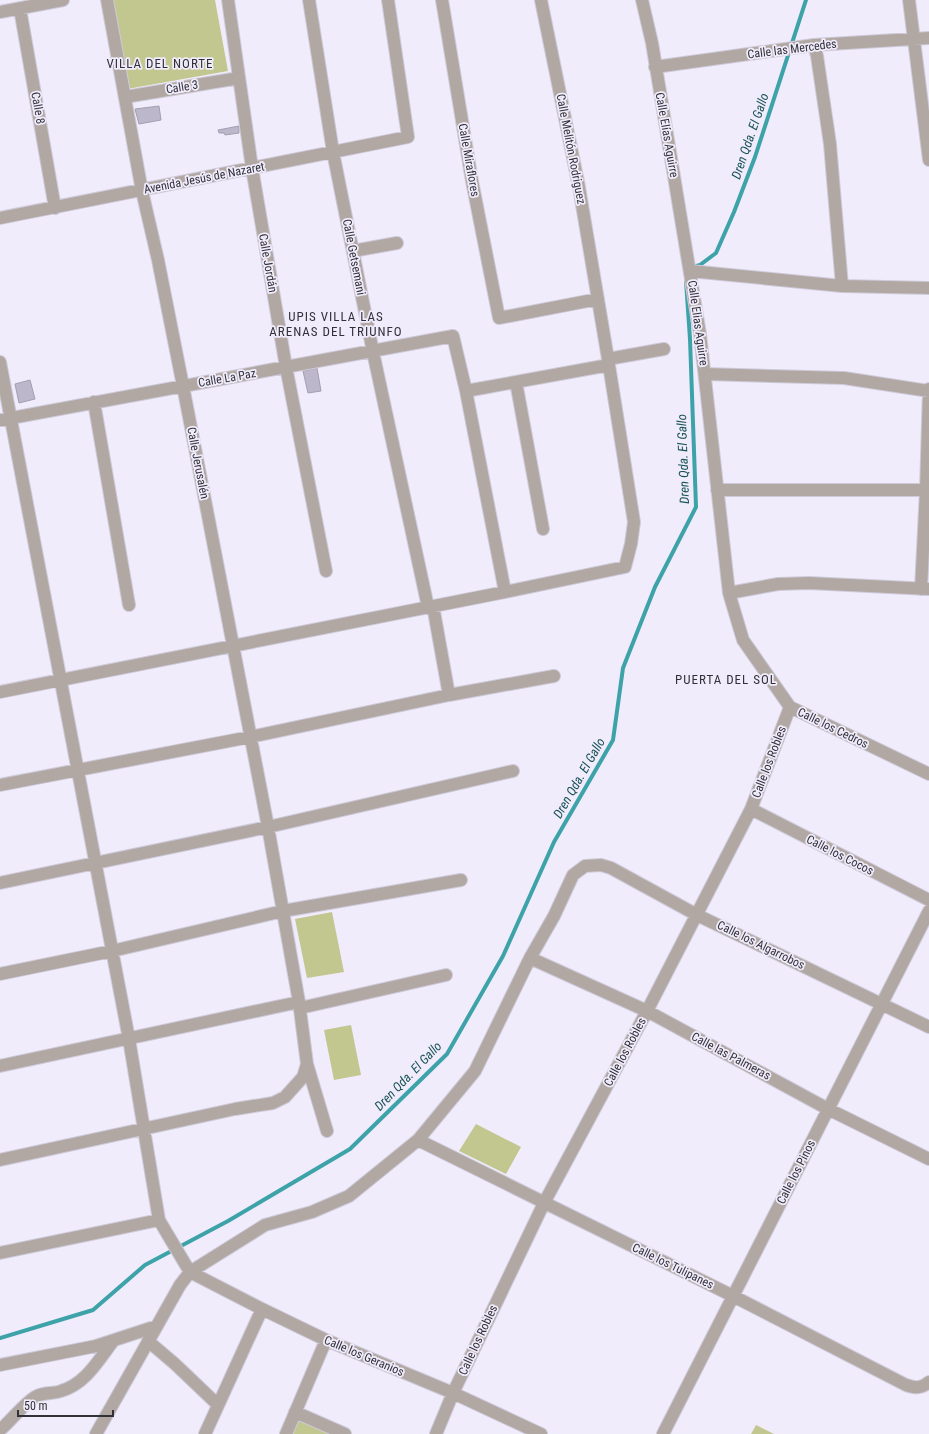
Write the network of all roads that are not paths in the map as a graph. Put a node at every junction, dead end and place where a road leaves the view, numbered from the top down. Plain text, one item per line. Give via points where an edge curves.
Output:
1 (63, 0) edge
2 (107, 0) edge
3 (228, 0) edge
4 (308, 0) edge
5 (388, 0) edge
6 (442, 0) edge
7 (542, 0) edge
8 (642, 0) edge
9 (909, 0) edge
10 (20, 8) junction
11 (0, 12) edge
12 (914, 38) junction
13 (929, 38) edge
14 (814, 45) junction
15 (656, 67) junction
16 (239, 78) junction
17 (125, 97) junction
18 (927, 139) edge
19 (333, 152) junction
20 (929, 160) edge
21 (252, 168) junction
22 (142, 191) junction
23 (55, 208) junction
24 (0, 218) edge
25 (397, 243) dead end
26 (353, 251) junction
27 (690, 271) junction
28 (842, 286) junction
29 (929, 288) edge
30 (598, 299) junction
31 (664, 349) dead end
32 (373, 352) junction
33 (0, 362) edge
34 (609, 362) junction
35 (286, 367) junction
36 (705, 374) junction
37 (516, 382) junction
38 (183, 386) junction
39 (929, 390) edge
40 (466, 391) junction
41 (94, 402) junction
42 (5, 419) edge
43 (717, 490) junction
44 (928, 490) edge
45 (544, 529) dead end
46 (326, 571) dead end
47 (925, 589) edge
48 (505, 592) junction
49 (729, 593) junction
50 (129, 605) dead end
51 (430, 606) junction
52 (233, 646) junction
53 (554, 676) dead end
54 (60, 680) junction
55 (0, 692) edge
56 (448, 696) junction
57 (790, 707) junction
58 (250, 737) junction
59 (77, 770) junction
60 (513, 771) dead end
61 (929, 774) edge
62 (0, 785) edge
63 (751, 809) junction
64 (268, 828) junction
65 (95, 864) junction
66 (461, 880) dead end
67 (0, 883) edge
68 (929, 900) edge
69 (283, 911) junction
70 (929, 911) edge
71 (697, 914) junction
72 (112, 951) junction
73 (530, 958) junction
74 (0, 974) edge
75 (446, 975) dead end
76 (882, 1004) junction
77 (300, 1005) junction
78 (647, 1011) junction
79 (929, 1028) edge
80 (129, 1039) junction
81 (307, 1064) junction
82 (0, 1066) edge
83 (828, 1109) junction
84 (144, 1130) junction
85 (327, 1131) dead end
86 (418, 1140) junction
87 (929, 1159) edge
88 (0, 1160) edge
89 (544, 1203) junction
90 (159, 1220) junction
91 (0, 1253) edge
92 (190, 1272) junction
93 (732, 1296) junction
94 (262, 1309) junction
95 (157, 1326) junction
96 (114, 1340) junction
97 (326, 1340) junction
98 (148, 1341) junction
99 (0, 1365) edge
100 (928, 1383) edge
101 (453, 1393) junction
102 (218, 1405) junction
103 (295, 1412) junction
104 (517, 1429) edge
105 (0, 1430) edge
106 (96, 1434) edge
107 (205, 1434) edge
108 (286, 1434) edge
109 (345, 1434) edge
110 (436, 1434) edge
111 (541, 1434) edge
112 (663, 1434) edge

1 - 10 street
2 - 17 street, Calle Jerusalén
3 - 16 street, Calle Jordán
4 - 19 street, Calle Getsemani
5 - 19 street, Avenida Jesús de Nazaret via 408,137
6 - 30 street, Calle Miraflores via 498,318
7 - 30 street, Calle Melitón Rodriguez
8 - 15 street, Calle Elías Aguirre
9 - 12 street
10 - 11 street
10 - 23 street, Calle 8
12 - 13 street, Calle las Mercedes
12 - 14 street, Calle las Mercedes
12 - 18 street
14 - 15 street, Calle las Mercedes
14 - 28 street via 830,144
15 - 27 street, Calle Elías Aguirre
16 - 17 street, Calle 3
16 - 21 street, Calle Jordán
17 - 22 street, Calle Jerusalén
18 - 20 street
19 - 21 street, Avenida Jesús de Nazaret
19 - 26 street, Calle Getsemani
21 - 22 street, Avenida Jesús de Nazaret
21 - 35 street, Calle Jordán
22 - 23 street, Avenida Jesús de Nazaret
22 - 38 street, Calle Jerusalén
23 - 24 street, Avenida Jesús de Nazaret
25 - 26 street
26 - 32 street, Calle Getsemani
27 - 28 street
27 - 36 street, Calle Elias Aguirre
28 - 29 street
30 - 34 street, Calle Melitón Rodriguez
31 - 34 street
32 - 35 street, Calle La Paz
32 - 40 street, Calle La Paz via 453,336
32 - 51 street, Calle Getsemani
33 - 42 street
34 - 37 street
34 - 48 street, Calle Melitón Rodriguez via 634,522 625,567
35 - 38 street, Calle La Paz
35 - 46 street, Calle Jordán
36 - 39 street via 844,378
36 - 43 street, Calle Elias Aguirre
37 - 40 street
37 - 45 street
38 - 41 street, Calle La Paz
38 - 52 street, Calle Jerusalén
39 - 44 street
40 - 48 street
41 - 42 street, Calle La Paz
41 - 50 street
42 - 54 street
43 - 44 street
43 - 49 street, Calle los Cedros
44 - 47 street
47 - 49 street via 809,583 778,584
48 - 51 street
49 - 57 street, Calle los Cedros via 743,640
51 - 52 street
51 - 56 street, Calle Getsemani
52 - 54 street
52 - 58 street, Calle Jerusalén
53 - 56 street
54 - 55 street
54 - 59 street
56 - 58 street
57 - 61 street, Calle los Cedros
57 - 63 street, Calle los Robles
58 - 59 street
58 - 64 street, Calle Jerusalén
59 - 62 street
59 - 65 street
60 - 64 street
63 - 68 street, Calle los Cocos
63 - 71 street, Calle los Robles
64 - 65 street
64 - 69 street, Calle Jerusalén
65 - 67 street
65 - 72 street
66 - 69 street
69 - 72 street
69 - 77 street, Calle Jerusalén
70 - 76 street, Calle los Pinos
71 - 73 street, Calle los Algarrobos via 611,868 585,866 573,875
71 - 76 street, Calle los Algarrobos
71 - 78 street, Calle los Robles
72 - 74 street
72 - 80 street
73 - 78 street, Calle las Palmeras
73 - 86 street via 475,1071
75 - 77 street
76 - 79 street, Calle los Algarrobos
76 - 83 street, Calle los Pinos
77 - 80 street
77 - 81 street, Calle Jerusalén
78 - 83 street, Calle las Palmeras
78 - 89 street, Calle los Robles
80 - 82 street
80 - 84 street
81 - 84 street via 303,1077 294,1088 285,1097 273,1103
81 - 85 street, Calle Jerusalén
83 - 87 street, Calle las Palmeras
83 - 93 street, Calle los Pinos
84 - 88 street
84 - 90 street
86 - 89 street, Calle los Tulipanes
86 - 92 street via 349,1196 312,1212 265,1225
89 - 93 street, Calle los Tulipanes
89 - 101 street, Calle los Robles
90 - 91 street
90 - 92 street
92 - 94 street, Calle los Geranios
92 - 95 street
93 - 100 street, Calle los Tulipanes via 906,1385 921,1388
93 - 112 street, Calle los Pinos
94 - 97 street, Calle los Geranios
94 - 102 street
95 - 96 street
95 - 98 street
96 - 99 street via 96,1346
96 - 105 street via 80,1382 61,1392 36,1396
97 - 101 street, Calle los Geranios
97 - 103 street
98 - 102 street
98 - 106 street
101 - 104 street, Calle los Geranios
101 - 110 street, Calle los Robles
102 - 107 street
103 - 108 street
103 - 109 street
104 - 111 street, Calle los Geranios

